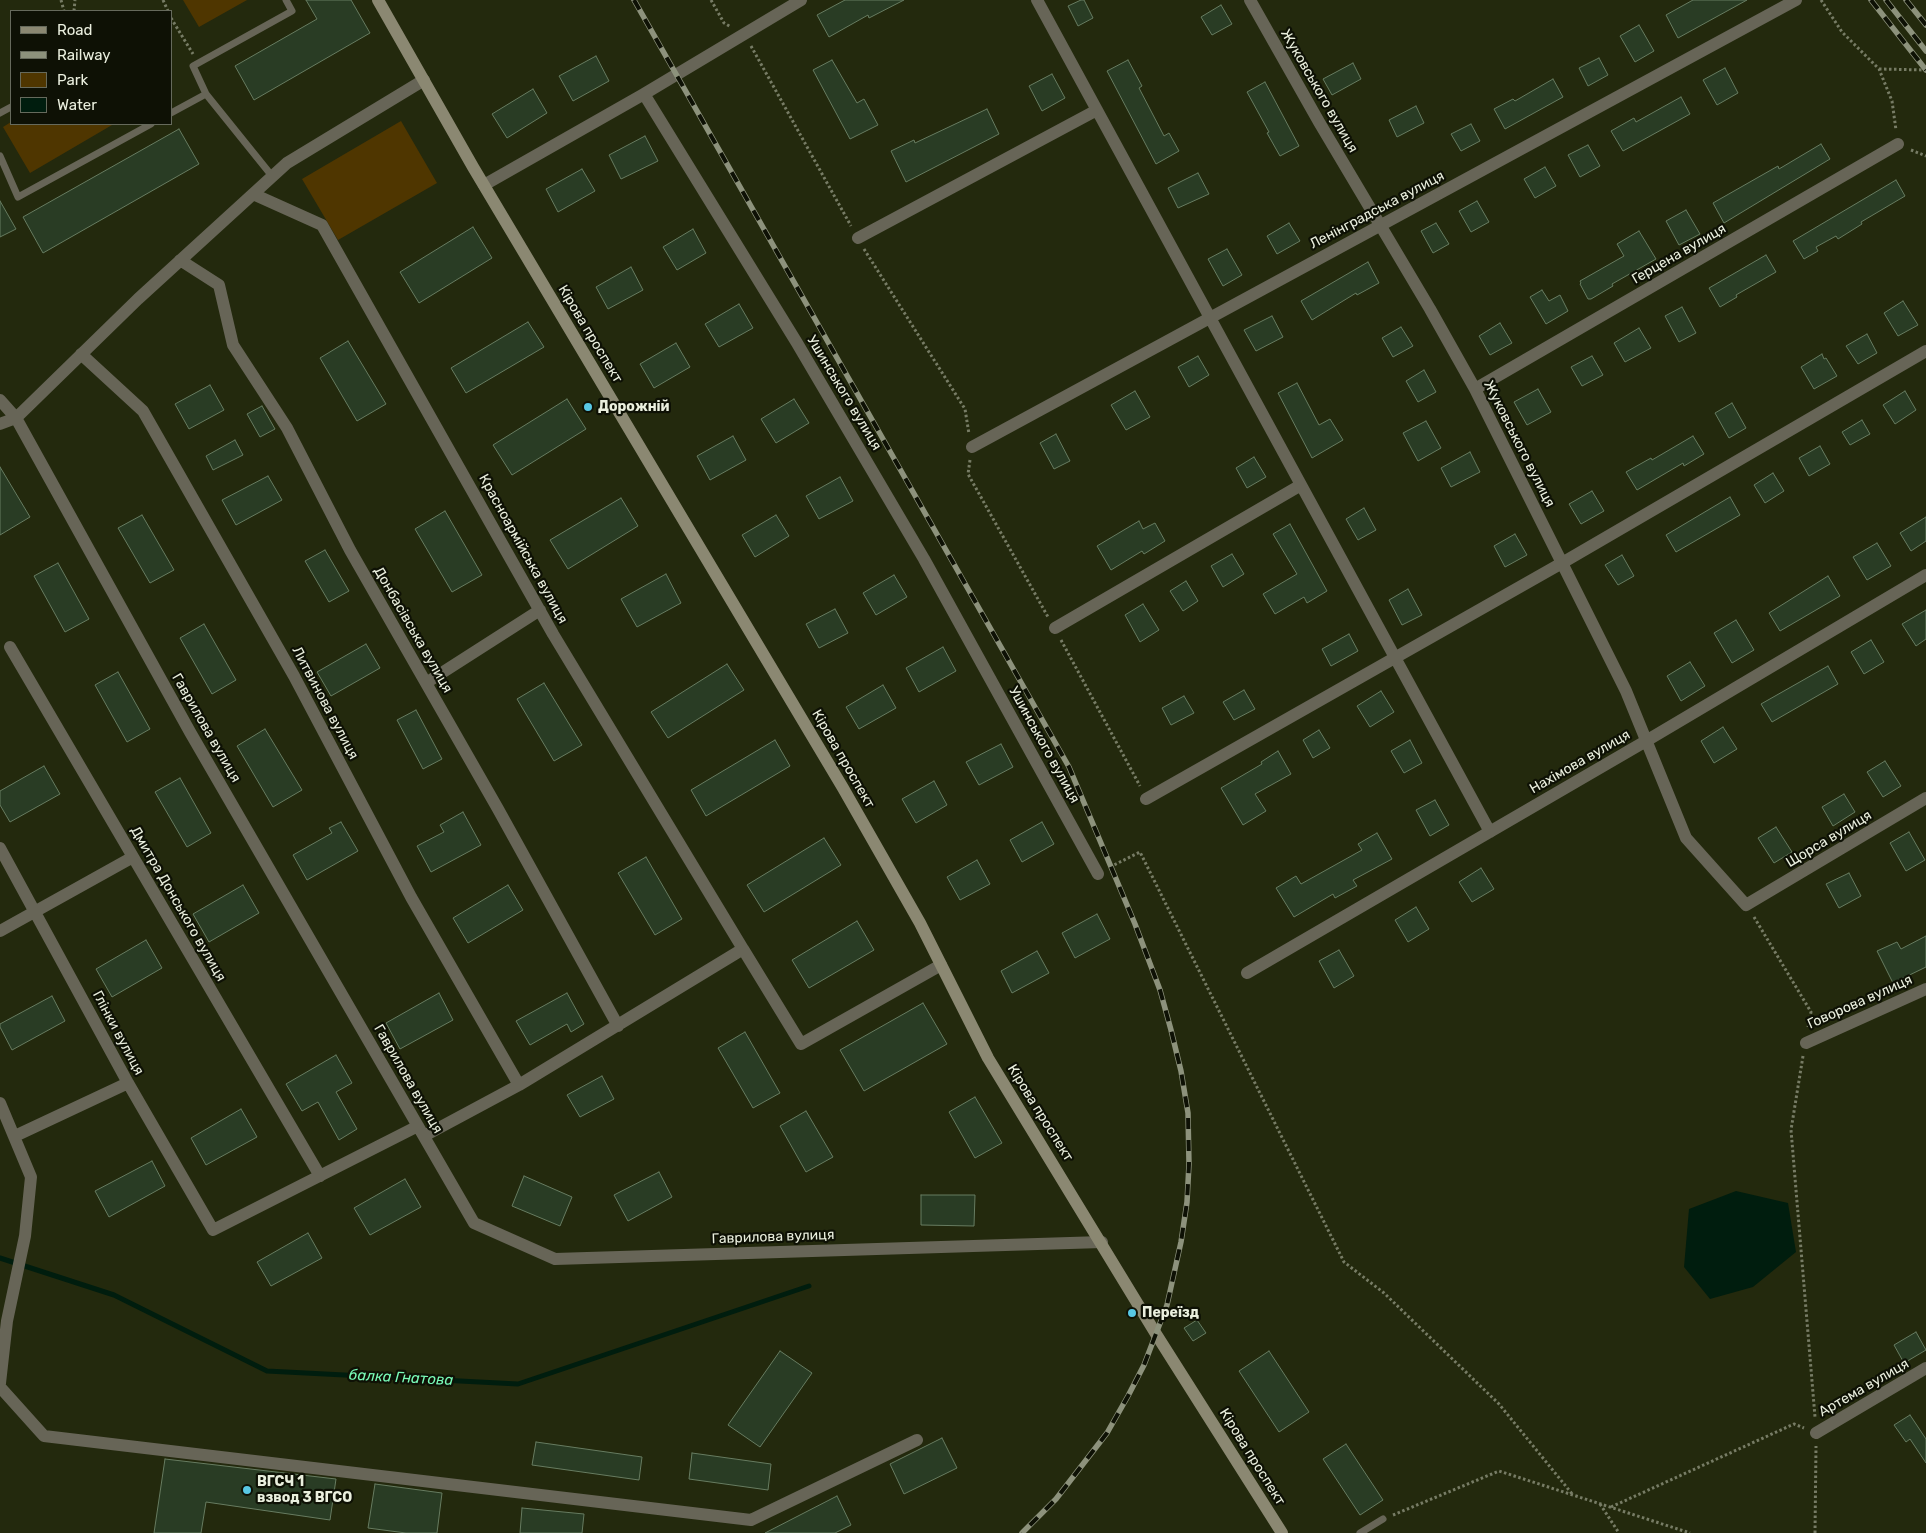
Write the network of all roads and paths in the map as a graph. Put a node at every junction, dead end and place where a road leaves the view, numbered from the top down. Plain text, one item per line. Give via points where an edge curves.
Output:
1 (286, 0) edge
2 (378, 0) edge
3 (711, 0) edge
4 (801, 0) edge
5 (1037, 0) edge
6 (1250, 0) edge
7 (1796, 0) edge
8 (1821, 0) edge
9 (172, 20) edge
10 (744, 34) junction
11 (198, 63) junction
12 (1879, 69) junction
13 (1926, 70) edge
14 (424, 80) junction
15 (206, 94) junction
16 (644, 94) junction
17 (1097, 110) junction
18 (172, 112) edge
19 (149, 125) edge
20 (1898, 144) junction
21 (0, 156) edge
22 (1926, 156) edge
23 (272, 176) junction
24 (484, 185) junction
25 (253, 194) junction
26 (1380, 225) junction
27 (858, 238) junction
28 (180, 260) junction
29 (1210, 318) junction
30 (1926, 351) edge
31 (81, 354) junction
32 (1475, 389) junction
33 (0, 400) edge
34 (16, 418) junction
35 (0, 424) edge
36 (972, 447) junction
37 (1302, 485) junction
38 (1562, 563) junction
39 (1926, 575) edge
40 (540, 610) junction
41 (1055, 628) junction
42 (10, 647) dead end
43 (1396, 658) junction
44 (426, 683) junction
45 (1646, 741) junction
46 (1926, 798) edge
47 (1146, 799) joint
48 (1490, 832) junction
49 (0, 848) edge
50 (133, 856) junction
51 (1098, 874) joint
52 (1746, 905) junction
53 (36, 912) junction
54 (0, 931) edge
55 (743, 949) junction
56 (941, 965) junction
57 (1247, 973) dead end
58 (1926, 989) edge
59 (618, 1026) junction
60 (1806, 1043) junction
61 (128, 1083) junction
62 (519, 1085) junction
63 (0, 1103) edge
64 (421, 1131) junction
65 (0, 1132) edge
66 (15, 1136) junction
67 (320, 1176) junction
68 (1102, 1242) junction
69 (1926, 1368) edge
70 (0, 1383) edge
71 (0, 1387) edge
72 (1816, 1433) junction
73 (917, 1440) dead end
74 (1573, 1495) junction
75 (1600, 1504) junction
76 (1612, 1507) junction
77 (1383, 1519) joint
78 (1279, 1532) edge
79 (1360, 1533) edge
80 (1619, 1533) edge
81 (1690, 1533) edge
82 (1815, 1533) edge

1 - 11 lane via 292,11
2 - 14 street, Кірова проспект
3 - 10 path via 724,23
4 - 10 street
5 - 17 street
6 - 26 street, Жуковського вулиця
7 - 26 street, Ленінградська вулиця
8 - 12 path via 1842,32
9 - 11 path
10 - 16 street
10 - 27 path
11 - 15 lane via 193,66
12 - 13 path
12 - 20 path via 1892,101
14 - 23 street via 286,163
14 - 24 street, Кірова проспект
15 - 18 lane
15 - 23 lane
16 - 24 street
16 - 51 street, Ушинського вулиця via 797,343 924,559
17 - 27 street
17 - 29 street
19 - 21 lane via 18,197
20 - 22 path
20 - 32 street, Герцена вулиця
23 - 25 street
24 - 56 street, Кірова проспект via 843,788
25 - 28 street
25 - 40 street, Красноармійська вулиця via 322,225
26 - 29 street, Ленінградська вулиця
26 - 32 street, Жуковського вулиця
27 - 36 path via 965,409
28 - 31 street
28 - 44 street, Донбасівська вулиця via 219,285 233,345 287,428 350,550
29 - 36 street, Ленінградська вулиця
29 - 37 street
30 - 38 street
31 - 34 street
31 - 62 street, Литвинова вулиця via 143,411 294,676 411,898
32 - 38 street, Жуковського вулиця
33 - 34 street, Гаврилова вулиця
34 - 35 street
34 - 64 street, Гаврилова вулиця via 190,732
36 - 41 path via 968,474
37 - 41 street
37 - 43 street
38 - 43 street
38 - 45 street, Жуковського вулиця via 1626,691
39 - 45 street, Нахімова вулиця
40 - 44 street
40 - 55 street, Красноармійська вулиця
41 - 47 path
42 - 50 street, Дмитра Донського вулиця
43 - 47 street
43 - 48 street
44 - 59 street, Донбасівська вулиця
45 - 48 street, Нахімова вулиця
45 - 52 street, Жуковського вулиця via 1686,838
46 - 52 street, Щорса вулиця
48 - 57 street, Нахімова вулиця
49 - 53 street, Глінки вулиця
50 - 53 street
50 - 67 street, Дмитра Донського вулиця
51 - 74 path via 1140,852 1344,1262 1384,1293 1499,1404
52 - 60 path via 1811,1012
53 - 54 street
53 - 61 street, Глінки вулиця
55 - 56 street, Красноармійська вулиця via 801,1044
55 - 59 street
56 - 68 street, Кірова проспект via 988,1058
58 - 60 street, Говорова вулиця
59 - 62 street
60 - 72 path via 1791,1130
61 - 66 street
61 - 67 street, Глінки вулиця via 213,1230
62 - 64 street
63 - 66 street
64 - 67 street
64 - 68 street, Гаврилова вулиця via 474,1223 556,1259
65 - 66 street
66 - 70 street via 31,1177 25,1236 7,1321
68 - 78 street, Кірова проспект
69 - 72 street, Артема вулиця
71 - 73 street via 44,1436 751,1520
72 - 76 path via 1794,1424
72 - 82 path
74 - 75 path
74 - 77 path via 1499,1471
75 - 76 path
75 - 80 path
76 - 81 path
77 - 79 lane

